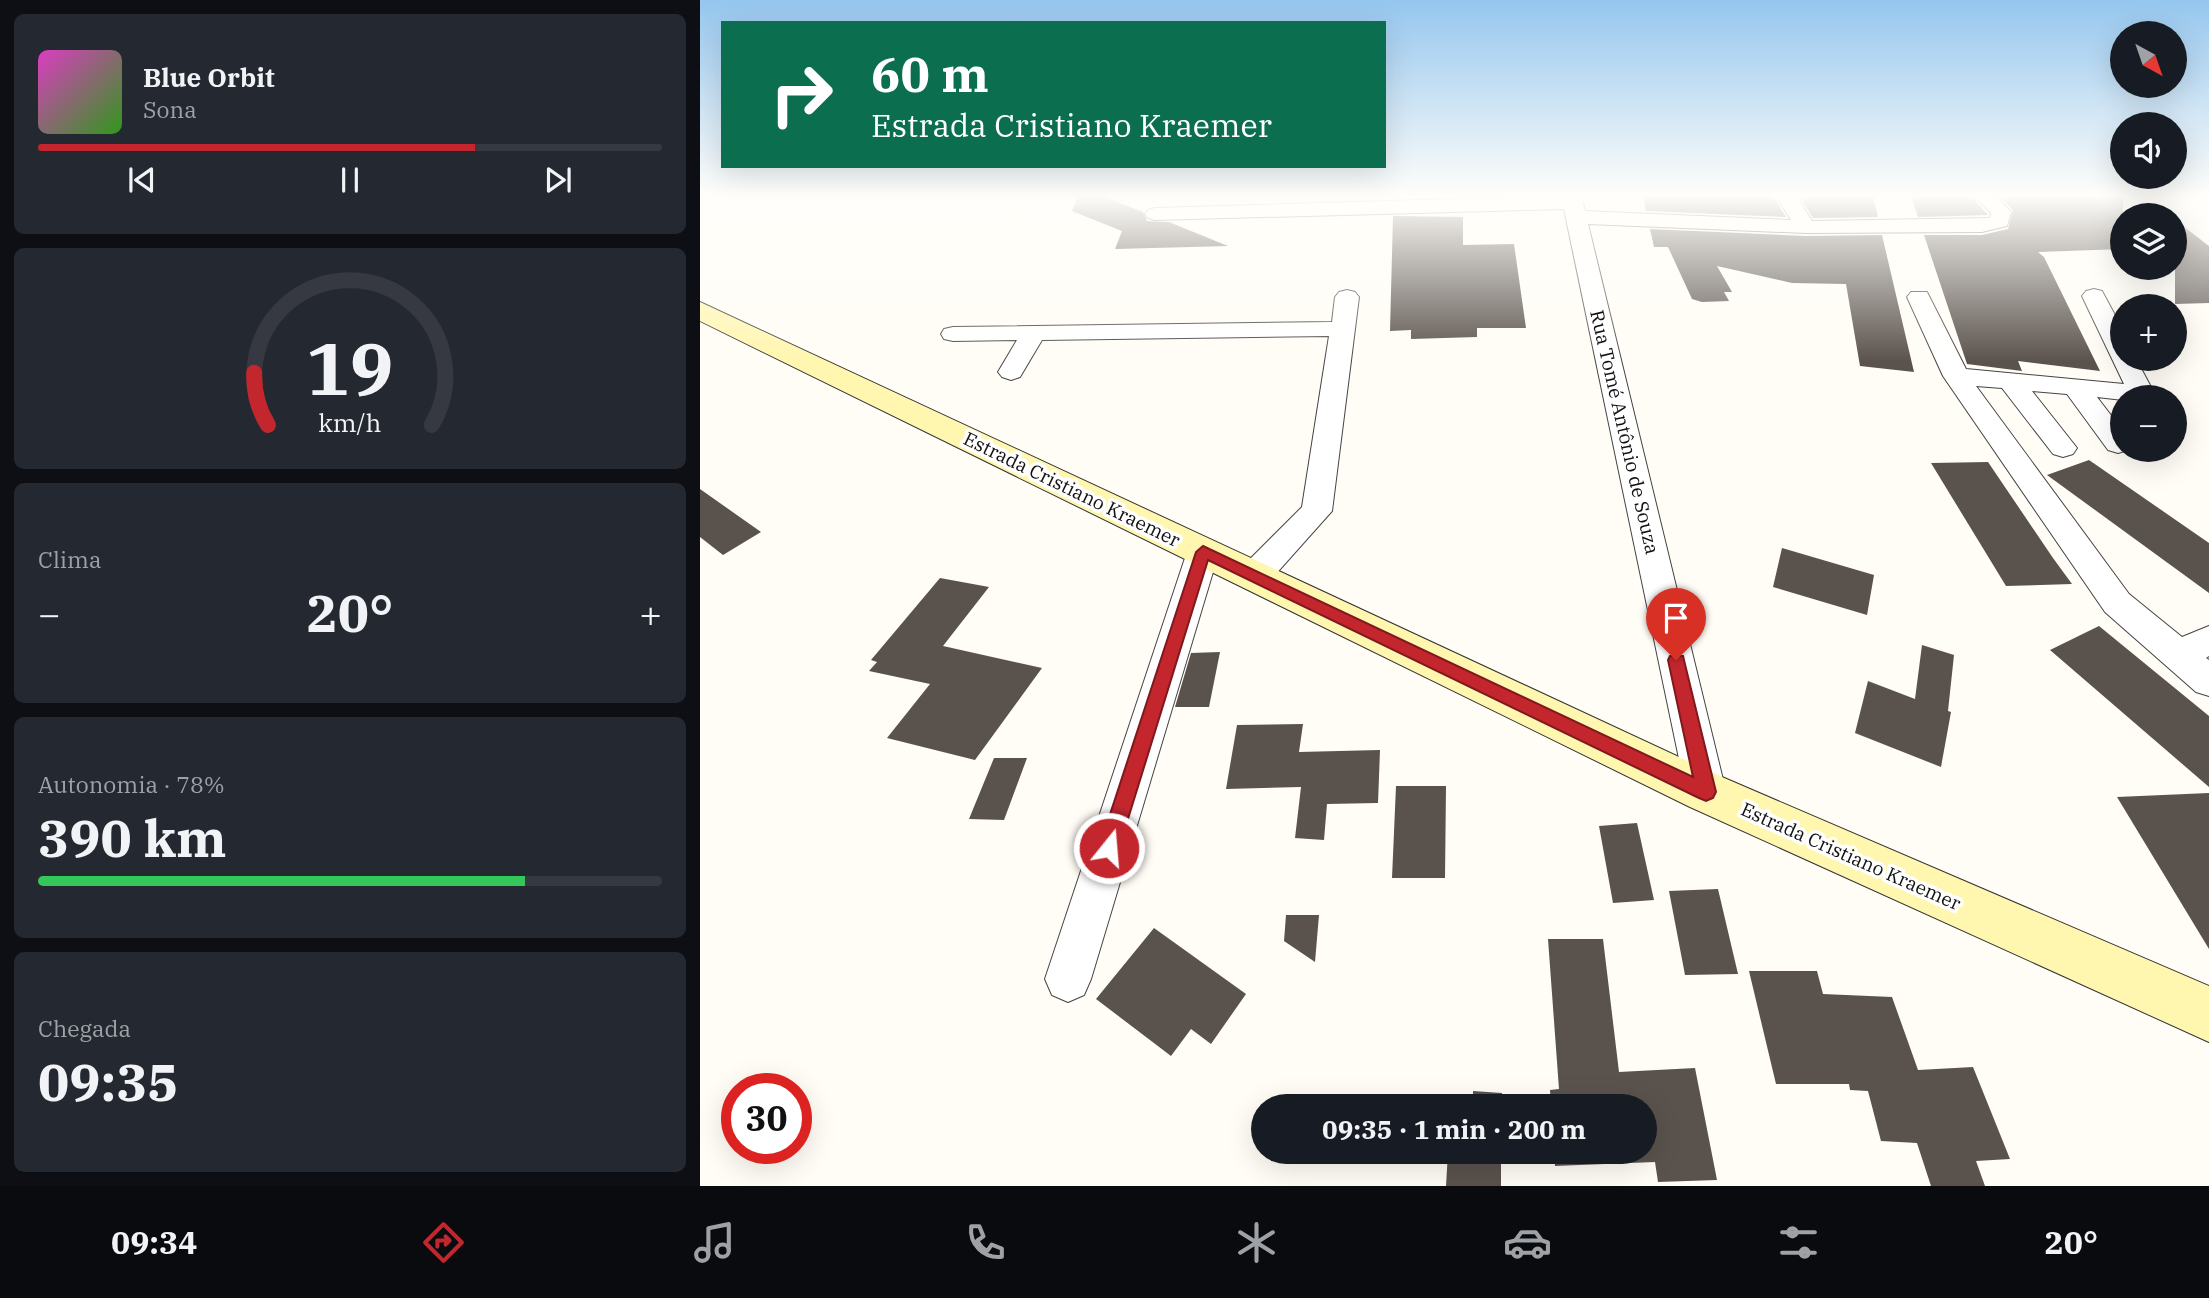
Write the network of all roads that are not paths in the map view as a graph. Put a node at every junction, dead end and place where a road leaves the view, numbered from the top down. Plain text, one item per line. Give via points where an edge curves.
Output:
1 (1584, 251) edge
2 (2094, 296) dead end
3 (1919, 297) dead end
4 (1347, 298) dead end
5 (700, 310) edge
6 (1343, 329) junction
7 (2110, 329) edge
8 (1034, 333) junction
9 (953, 334) dead end
10 (2131, 371) edge
11 (1011, 372) dead end
12 (1956, 376) junction
13 (2010, 382) junction
14 (2076, 388) junction
15 (2110, 433) edge
16 (2063, 447) dead end
17 (1203, 552) junction
18 (1254, 576) junction
19 (2194, 648) edge
20 (2209, 681) edge
21 (1706, 792) junction
22 (1069, 979) dead end
23 (2209, 1014) edge

1 - 21 street, Rua Tomé Antônio de Souza
2 - 7 street
3 - 12 street
4 - 6 street
5 - 17 main road, Estrada Cristiano Kraemer
6 - 8 street
6 - 18 street via 1317,512
8 - 9 street
8 - 11 street
10 - 14 street via 2138,387 2134,393
12 - 13 street
12 - 19 street via 2117,603
13 - 14 street
13 - 16 street
14 - 15 street
17 - 18 main road, Estrada Cristiano Kraemer
17 - 22 street
18 - 21 main road, Estrada Cristiano Kraemer
19 - 20 street
21 - 23 main road, Estrada Cristiano Kraemer

